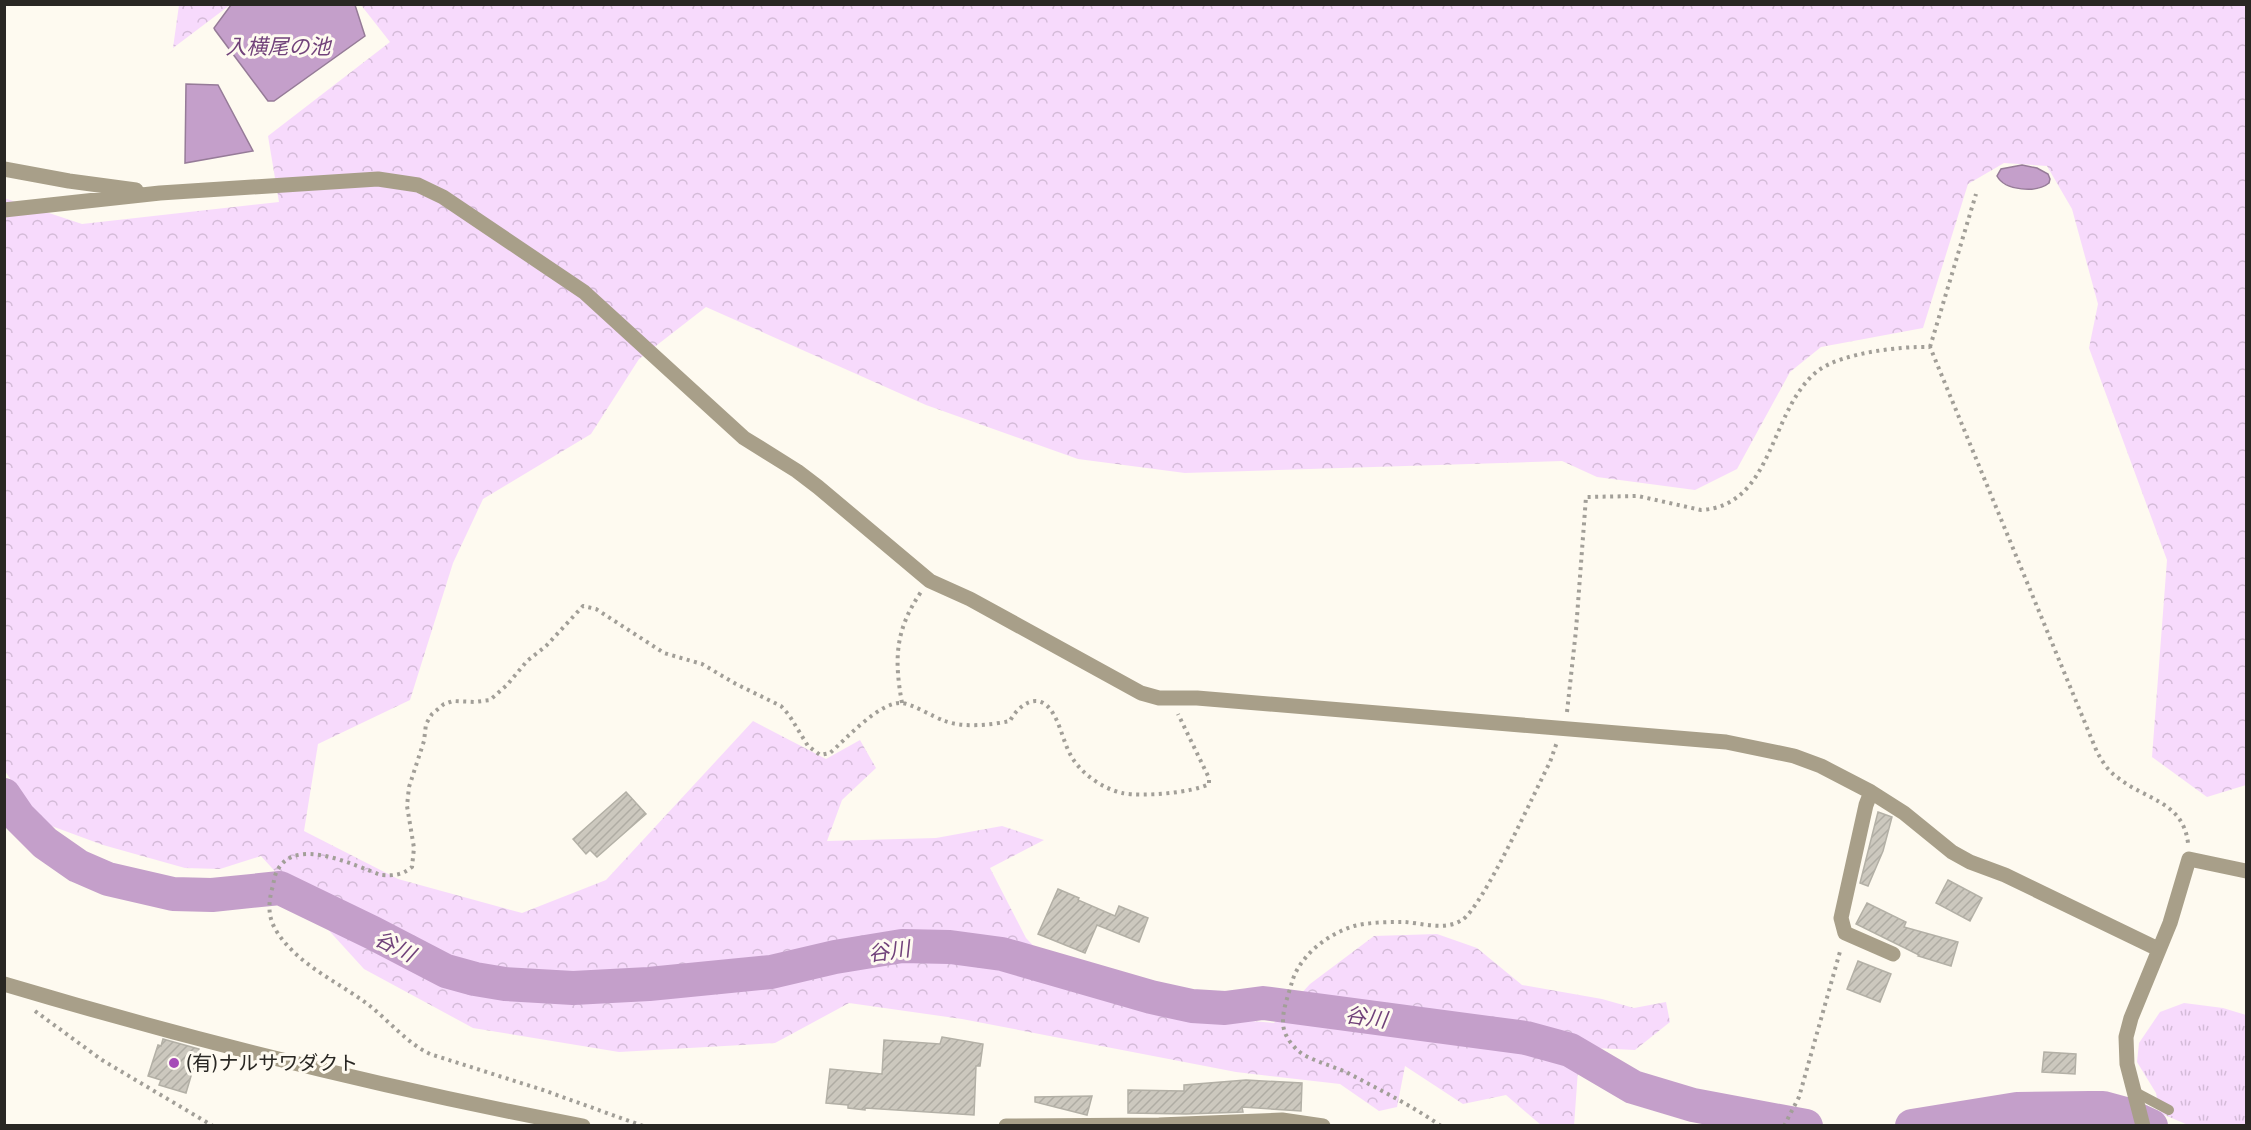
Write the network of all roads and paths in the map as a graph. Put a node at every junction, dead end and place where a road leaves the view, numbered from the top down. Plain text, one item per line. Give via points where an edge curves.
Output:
1 (4, 169) edge
2 (160, 193) junction
3 (1976, 194) dead end
4 (4, 210) edge
5 (1930, 347) junction
6 (930, 581) junction
7 (1175, 699) junction
8 (902, 703) junction
9 (1562, 730) junction
10 (1871, 792) junction
11 (2189, 859) junction
12 (2247, 872) edge
13 (1845, 933) junction
14 (2158, 949) junction
15 (1893, 954) dead end
16 (4, 984) edge
17 (28, 1006) dead end
18 (2139, 1097) junction
19 (2169, 1110) dead end
20 (213, 1125) edge
21 (583, 1125) edge
22 (643, 1125) edge
23 (1006, 1125) edge
24 (1015, 1125) edge
25 (1323, 1125) edge
26 (1441, 1125) edge
27 (1784, 1125) edge
28 (2143, 1125) edge

1 - 2 street
2 - 4 street
2 - 6 street via 378,179 418,185 584,292 744,438 811,481
3 - 5 path
5 - 9 path via 1908,346 1847,358 1817,371 1792,404 1756,479 1728,503 1701,510 1638,496 1586,497 1576,630
5 - 11 path via 2097,752 2115,776 2178,815 2186,830
6 - 7 street via 1141,693
6 - 8 path via 913,604 899,640 896,663
7 - 8 path via 1209,784 1200,789 1167,793 1123,793 1101,784 1074,761 1050,708 1042,702 1024,704 1010,721 956,724
7 - 9 street
8 - 22 path via 878,711 830,753 820,754 808,746 781,706 702,664 664,653 596,609 583,606 490,700 453,701 432,714 426,724 406,806 414,848 412,867 402,874 381,875 326,855 302,853 277,871 268,909 285,943 387,1020 415,1047
9 - 10 street via 1726,742 1794,756
9 - 26 path via 1490,881 1468,915 1450,925 1354,926 1317,946 1294,975 1282,1024 1293,1047
10 - 13 street via 1841,918
10 - 14 street via 1970,862 2006,875
11 - 12 street
11 - 14 street
13 - 15 street
13 - 27 path via 1799,1096
14 - 18 street via 2130,1017 2126,1037 2127,1064
16 - 21 street via 218,1045
17 - 20 path via 102,1060
18 - 19 lane
18 - 28 street
23 - 24 street
24 - 25 street via 1282,1120

